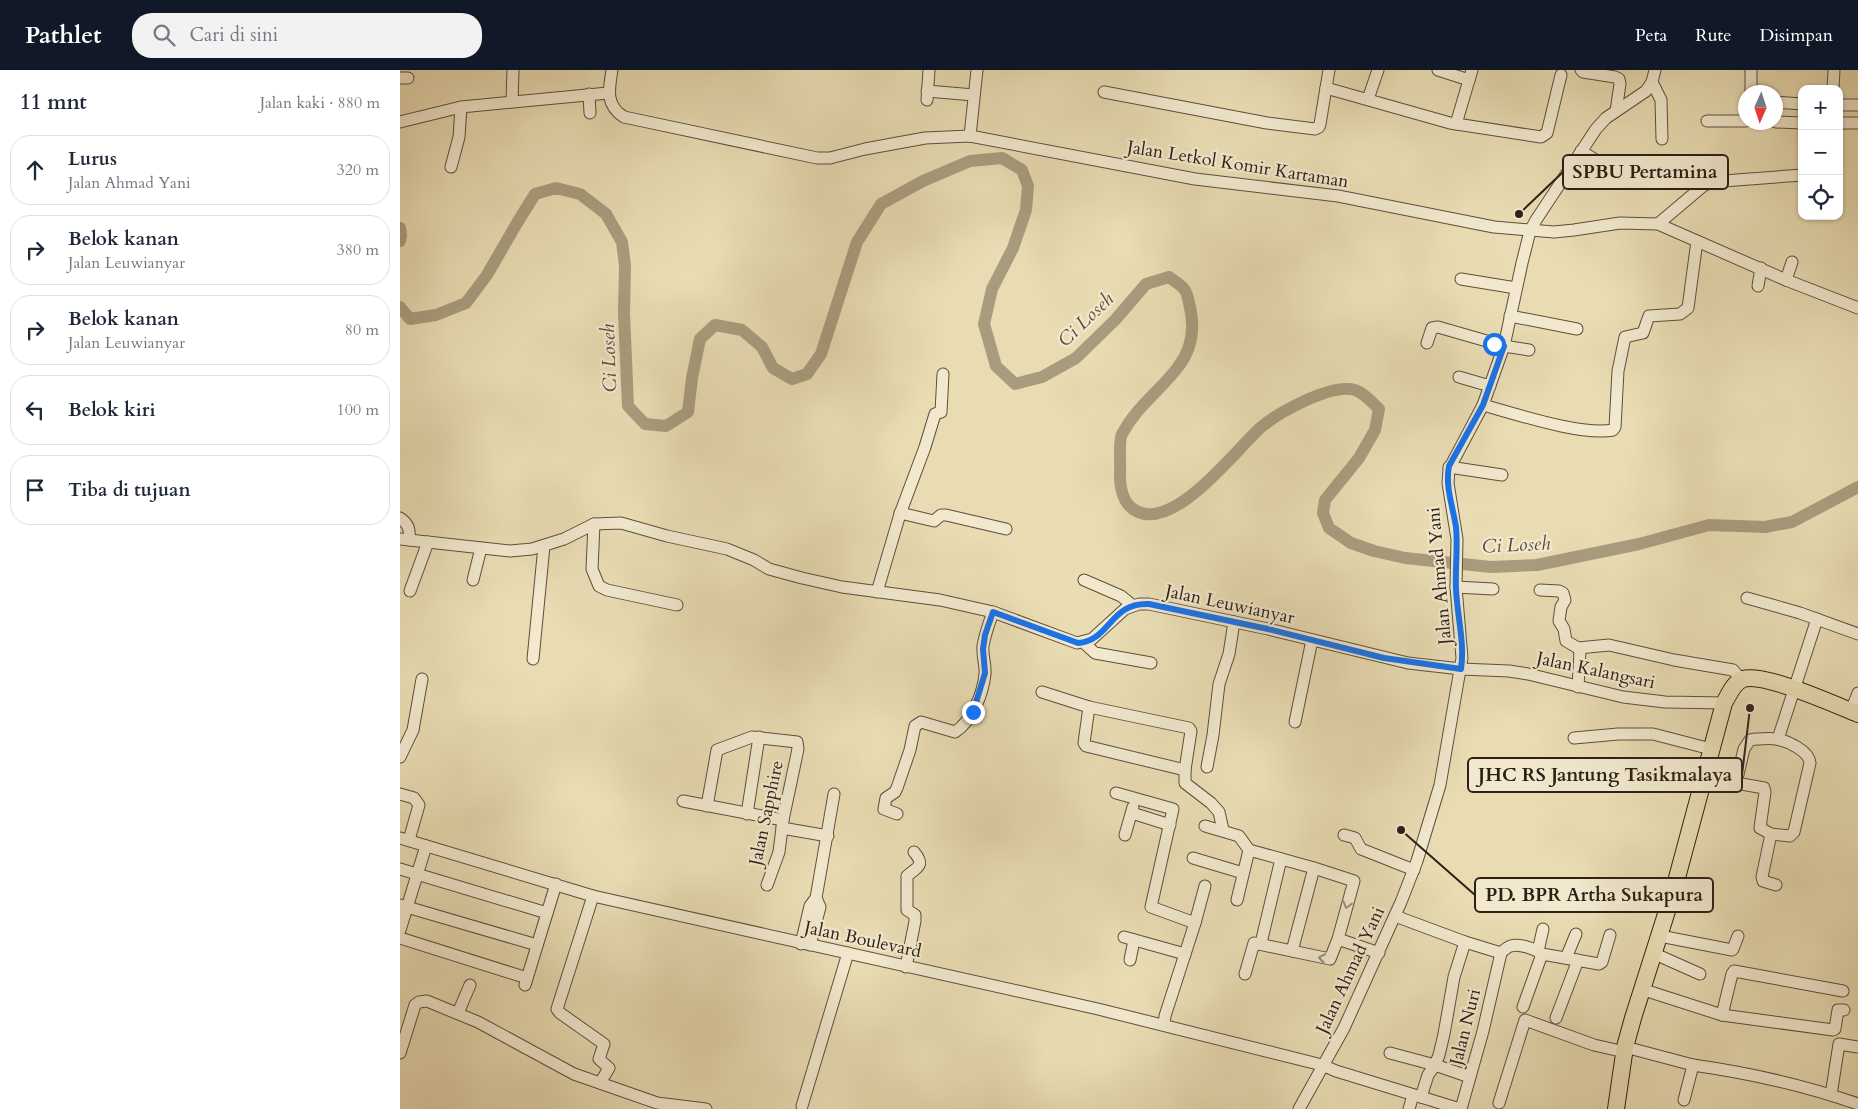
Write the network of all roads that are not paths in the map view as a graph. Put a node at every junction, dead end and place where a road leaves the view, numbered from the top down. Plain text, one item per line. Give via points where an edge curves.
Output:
1 (512, 70) edge
2 (612, 70) edge
3 (929, 70) edge
4 (977, 70) edge
5 (1329, 70) edge
6 (1378, 70) edge
7 (1438, 70) edge
8 (1581, 70) edge
9 (1655, 70) edge
10 (1751, 70) edge
11 (1834, 70) edge
12 (1470, 75) edge
13 (1561, 75) dead end
14 (1652, 82) junction
15 (1750, 85) edge
16 (1833, 85) edge
17 (1326, 88) junction
18 (1104, 92) dead end
19 (608, 93) junction
20 (589, 94) junction
21 (974, 95) junction
22 (1368, 99) junction
23 (512, 102) junction
24 (1783, 103) edge
25 (1798, 104) edge
26 (1843, 105) edge
27 (1858, 105) edge
28 (461, 108) junction
29 (1616, 111) junction
30 (590, 113) dead end
31 (1707, 121) dead end
32 (400, 122) edge
33 (1738, 122) edge
34 (1783, 122) edge
35 (1798, 123) edge
36 (1843, 123) edge
37 (1858, 123) edge
38 (1456, 124) junction
39 (970, 136) junction
40 (1662, 139) dead end
41 (1581, 151) junction
42 (1640, 166) dead end
43 (451, 167) dead end
44 (1798, 175) edge
45 (1658, 224) junction
46 (1530, 231) junction
47 (1697, 241) junction
48 (1792, 262) dead end
49 (1761, 268) junction
50 (1461, 279) dead end
51 (1786, 280) junction
52 (1758, 286) dead end
53 (1516, 288) junction
54 (1858, 308) edge
55 (1510, 316) junction
56 (1577, 329) dead end
57 (1427, 343) dead end
58 (1504, 346) junction
59 (1529, 350) dead end
60 (942, 374) dead end
61 (1459, 377) dead end
62 (1490, 386) junction
63 (1483, 405) junction
64 (1449, 466) junction
65 (1502, 475) dead end
66 (900, 513) junction
67 (400, 518) edge
68 (594, 524) junction
69 (1006, 529) dead end
70 (405, 540) edge
71 (428, 542) junction
72 (544, 546) junction
73 (482, 548) junction
74 (473, 580) dead end
75 (1084, 580) dead end
76 (1456, 581) junction
77 (1493, 588) dead end
78 (1540, 590) dead end
79 (410, 591) dead end
80 (877, 592) junction
81 (1747, 598) dead end
82 (677, 605) dead end
83 (1132, 605) junction
84 (993, 612) junction
85 (1817, 619) junction
86 (1234, 622) junction
87 (1858, 634) edge
88 (1312, 640) junction
89 (1084, 643) junction
90 (1578, 648) junction
91 (533, 659) dead end
92 (1151, 663) dead end
93 (1461, 669) junction
94 (422, 679) dead end
95 (1741, 680) junction
96 (1578, 687) junction
97 (1795, 690) junction
98 (1042, 692) dead end
99 (1858, 693) edge
100 (1724, 703) junction
101 (1089, 706) junction
102 (1855, 712) edge
103 (1295, 722) dead end
104 (759, 737) junction
105 (1574, 738) dead end
106 (1778, 739) junction
107 (1711, 749) junction
108 (400, 757) edge
109 (1207, 767) dead end
110 (1185, 770) junction
111 (1705, 772) junction
112 (1736, 783) junction
113 (1116, 793) dead end
114 (400, 794) edge
115 (834, 794) dead end
116 (1136, 798) junction
117 (684, 801) dead end
118 (707, 806) junction
119 (1132, 813) junction
120 (748, 814) junction
121 (897, 814) dead end
122 (782, 824) junction
123 (1170, 824) junction
124 (1205, 826) dead end
125 (1223, 830) junction
126 (1771, 834) junction
127 (1125, 835) dead end
128 (1344, 835) dead end
129 (828, 836) junction
130 (404, 839) edge
131 (426, 846) junction
132 (1249, 850) junction
133 (914, 852) dead end
134 (1193, 858) dead end
135 (1281, 859) junction
136 (1314, 868) junction
137 (400, 869) edge
138 (1414, 870) junction
139 (1243, 873) junction
140 (417, 874) junction
141 (556, 884) junction
142 (767, 884) dead end
143 (1776, 885) dead end
144 (1205, 886) dead end
145 (593, 896) junction
146 (1237, 900) dead end
147 (404, 906) edge
148 (548, 913) junction
149 (1395, 916) junction
150 (1195, 923) junction
151 (1543, 929) dead end
152 (400, 930) edge
153 (1576, 934) dead end
154 (1610, 935) dead end
155 (1660, 936) junction
156 (1738, 936) dead end
157 (400, 938) edge
158 (1338, 939) junction
159 (1465, 942) junction
160 (1261, 943) junction
161 (805, 944) junction
162 (537, 945) junction
163 (1292, 951) junction
164 (1379, 953) junction
165 (1501, 953) junction
166 (1540, 953) junction
167 (848, 954) junction
168 (1185, 954) junction
169 (1655, 954) junction
170 (1572, 959) junction
171 (1130, 960) dead end
172 (906, 967) junction
173 (1245, 974) dead end
174 (1700, 974) dead end
175 (470, 986) dead end
176 (1641, 989) junction
177 (1843, 991) dead end
178 (1523, 1008) dead end
179 (1844, 1010) dead end
180 (458, 1014) junction
181 (1722, 1014) junction
182 (1556, 1018) dead end
183 (1164, 1025) junction
184 (1858, 1047) edge
185 (1625, 1049) junction
186 (400, 1053) edge
187 (1390, 1054) dead end
188 (1322, 1065) junction
189 (1693, 1065) junction
190 (1435, 1066) junction
191 (1470, 1077) junction
192 (600, 1083) junction
193 (1831, 1094) junction
194 (1417, 1096) junction
195 (1684, 1100) dead end
196 (1499, 1103) dead end
197 (1858, 1104) edge
198 (802, 1106) dead end
199 (1438, 1106) edge
200 (706, 1109) edge
201 (1299, 1109) edge
202 (1409, 1109) edge
203 (1461, 1109) edge
204 (1616, 1109) edge

1 - 23 street
2 - 19 street
3 - 21 street via 927,96
4 - 21 street
5 - 17 street
6 - 22 street
7 - 12 street
8 - 29 street via 1619,79
9 - 14 street
10 - 15 street
11 - 16 street
12 - 38 street
13 - 38 street via 1548,131 1544,136
14 - 29 street via 1644,92
14 - 40 street via 1661,103
17 - 18 street via 1318,128 1266,129
17 - 22 street
19 - 20 street
19 - 39 street, Jalan Letkol Komir Kartaman via 613,106 626,118 823,159 926,138
20 - 23 street
20 - 30 street
21 - 39 street
22 - 38 street
23 - 28 street
24 - 25 street
26 - 27 street
28 - 32 street
28 - 43 street via 459,137
29 - 41 street via 1596,129
31 - 33 street
34 - 35 street
36 - 37 street
39 - 46 street, Jalan Letkol Komir Kartaman via 1195,179 1338,196 1480,225
41 - 42 street via 1597,161
41 - 46 street
44 - 45 street via 1710,182
45 - 46 street, Jalan Letkol Komir Kartaman via 1620,223 1574,230
45 - 47 street, Jalan Letkol Komir Kartaman
46 - 53 street
47 - 49 street, Jalan Letkol Komir Kartaman
47 - 63 street via 1688,308 1680,314 1643,316 1643,333 1625,339 1618,371 1613,430 1566,426
48 - 51 street
49 - 51 street, Jalan Letkol Komir Kartaman
49 - 52 street
50 - 53 street
51 - 54 street, Jalan Letkol Komir Kartaman
53 - 55 street
55 - 56 street
55 - 58 street
57 - 58 street via 1432,328 1438,327
58 - 59 street
58 - 62 street
60 - 66 street via 941,412 935,414
61 - 62 street
62 - 63 street
63 - 64 street
64 - 65 street
64 - 76 street, Jalan Ahmad Yani via 1448,483 1456,526
66 - 69 street via 933,521 946,515
66 - 80 street
67 - 70 street via 410,531
68 - 72 street
68 - 80 street via 628,524 728,549 768,569
68 - 82 street via 592,564 599,586
70 - 71 street
71 - 73 street
71 - 79 street
72 - 73 street via 510,551
72 - 91 street
73 - 74 street
75 - 83 street via 1121,596
76 - 77 street
76 - 93 street, Jalan Ahmad Yani
78 - 90 street via 1563,593 1565,600 1559,621 1566,641
80 - 84 street via 940,600
81 - 85 street
83 - 86 street, Jalan Leuwianyar via 1149,604
83 - 89 street
84 - 89 street via 1071,642
84 - 121 street via 983,649 985,673 973,712 955,732 921,722 915,726 897,788 886,798 884,809
85 - 87 street
85 - 97 street
86 - 88 street, Jalan Leuwianyar
86 - 109 street via 1229,654 1219,684
88 - 93 street, Jalan Leuwianyar via 1384,658
88 - 103 street
89 - 92 street via 1095,653
90 - 95 street via 1609,645 1733,670
90 - 96 street
93 - 96 street, Jalan Kalangsari via 1510,671
93 - 138 street, Jalan Ahmad Yani via 1440,785
94 - 108 street via 413,730
95 - 97 highway via 1767,680
95 - 100 highway
96 - 100 street, Jalan Kalangsari via 1623,698
97 - 102 highway
97 - 106 street
98 - 101 street
99 - 102 street
100 - 107 highway
101 - 110 street via 1086,746
101 - 110 street via 1189,728
104 - 118 street via 717,750
104 - 120 street
104 - 122 street, Jalan Sapphire via 795,740 798,744
105 - 107 street via 1653,734
106 - 112 street via 1756,738 1747,743
106 - 126 street via 1802,750 1810,758 1810,763 1792,835
107 - 111 highway
110 - 125 street via 1185,783 1219,812
111 - 112 street
111 - 155 highway
112 - 126 street via 1764,788 1760,828
113 - 116 street
114 - 130 street via 414,798 420,804
115 - 129 street
116 - 119 street
116 - 123 street via 1172,808
117 - 118 street
118 - 120 street
119 - 123 street
119 - 127 street
120 - 122 street
122 - 129 street
122 - 142 street, Jalan Sapphire via 777,857
123 - 150 street via 1151,908
124 - 125 street
125 - 132 street via 1239,836
126 - 143 street via 1762,877
128 - 138 street via 1355,838 1361,849
129 - 161 street via 816,898 810,906
130 - 131 street, Jalan Boulevard
131 - 140 street
131 - 141 street, Jalan Boulevard
132 - 135 street
132 - 139 street
133 - 172 street via 920,865 907,876 907,910 915,915 915,921
134 - 139 street
135 - 136 street
135 - 160 street
136 -> 158 street via 1354,881
136 - 163 street
137 - 140 street
138 - 149 street, Jalan Ahmad Yani
139 - 146 street
140 - 147 street
140 - 148 street
141 - 145 street, Jalan Boulevard
141 - 148 street
144 - 150 street
145 - 161 street, Jalan Boulevard
145 - 192 street via 557,1010 604,1044 599,1059 610,1068
147 - 152 street
147 - 162 street
148 - 162 street
149 - 159 street
149 - 164 street, Jalan Ahmad Yani
150 - 168 street
151 - 166 street
153 - 170 street
154 - 170 street via 1600,964
155 - 156 street via 1732,950
155 - 169 highway
157 - 162 street via 526,982
158 -> 163 street via 1330,960
158 - 164 street
159 - 165 street
159 - 190 street
160 - 163 street
160 - 173 street via 1253,943
161 - 167 street, Jalan Boulevard
164 - 188 street, Jalan Ahmad Yani via 1344,1028
165 - 166 street via 1513,945
165 - 191 street, Jalan Nuri
166 - 170 street
166 - 178 street
167 - 172 street, Jalan Boulevard
167 - 198 street
168 - 171 street via 1129,939
168 - 183 street
169 - 174 street
169 - 176 highway
170 - 182 street
172 - 183 street, Jalan Boulevard
175 - 180 street
176 - 181 street
176 - 185 highway
177 - 181 street via 1734,971
179 - 181 street via 1838,1010 1834,1030
180 - 186 street via 432,1002 419,1002 415,1005
180 - 192 street via 574,1074
183 - 188 street, Jalan Boulevard
184 - 193 street via 1839,1044
185 - 189 street
185 - 196 street via 1594,1046 1525,1020
185 - 204 highway
187 - 190 street
188 - 194 street, Jalan Boulevard
188 - 201 street, Jalan Ahmad Yani
189 - 193 street via 1754,1075
189 - 195 street
190 - 191 street
190 - 194 street
191 - 203 street, Jalan Nuri
192 - 200 street via 657,1103
193 - 197 street
194 - 199 street, Jalan Boulevard
194 - 202 street
199 - 203 street, Jalan Boulevard

